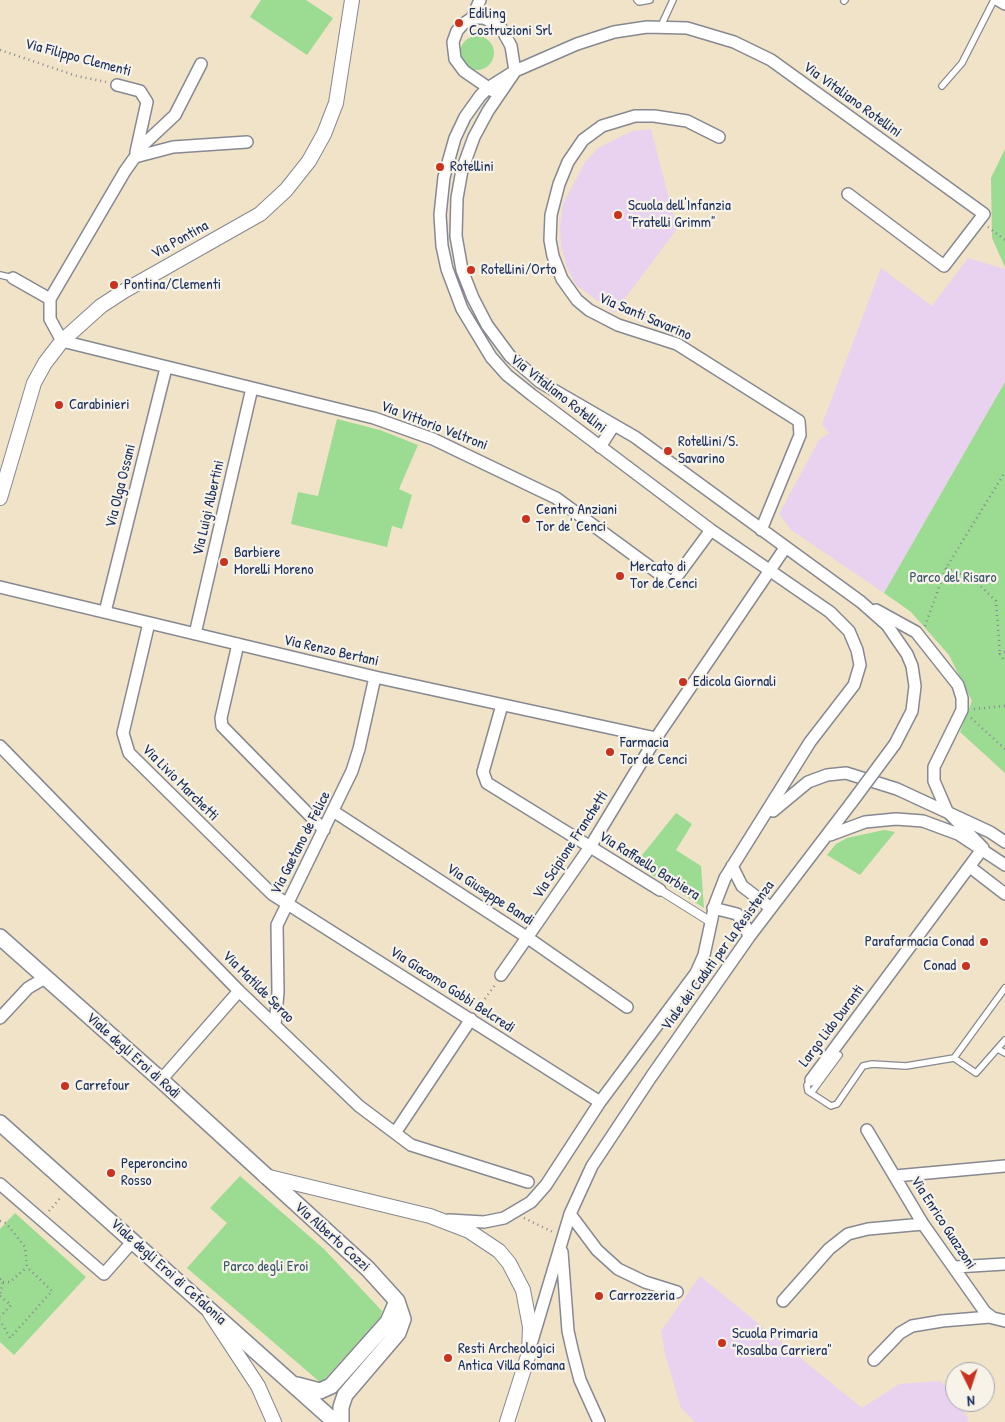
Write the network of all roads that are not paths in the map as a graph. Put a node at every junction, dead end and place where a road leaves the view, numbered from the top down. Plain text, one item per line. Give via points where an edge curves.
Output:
1 (352, 0) edge
2 (480, 0) edge
3 (637, 0) edge
4 (650, 0) edge
5 (673, 0) edge
6 (994, 0) edge
7 (998, 0) edge
8 (1005, 4) edge
9 (472, 18) junction
10 (661, 26) junction
11 (202, 64) dead end
12 (515, 71) junction
13 (118, 85) road end
14 (942, 86) dead end
15 (488, 88) junction
16 (500, 95) junction
17 (719, 136) dead end
18 (247, 142) dead end
19 (136, 157) junction
20 (848, 194) dead end
21 (0, 275) edge
22 (13, 278) joint
23 (50, 299) junction
24 (62, 341) junction
25 (166, 368) junction
26 (252, 388) junction
27 (614, 425) junction
28 (600, 447) junction
29 (0, 498) edge
30 (711, 530) junction
31 (762, 530) junction
32 (785, 548) junction
33 (768, 570) junction
34 (0, 587) edge
35 (861, 602) junction
36 (105, 612) junction
37 (150, 623) junction
38 (845, 626) joint
39 (195, 634) junction
40 (238, 644) junction
41 (375, 677) junction
42 (502, 705) junction
43 (0, 738) edge
44 (656, 738) junction
45 (3, 750) edge
46 (333, 811) junction
47 (947, 811) junction
48 (758, 827) junction
49 (324, 830) junction
50 (828, 835) junction
51 (1005, 842) edge
52 (590, 846) junction
53 (983, 848) junction
54 (1005, 865) edge
55 (732, 866) junction
56 (970, 866) junction
57 (660, 890) joint
58 (1005, 894) edge
59 (286, 904) junction
60 (713, 908) junction
61 (771, 908) junction
62 (711, 922) junction
63 (0, 937) edge
64 (749, 937) junction
65 (528, 938) junction
66 (501, 975) road end
67 (45, 978) junction
68 (1005, 988) edge
69 (239, 991) junction
70 (627, 1007) dead end
71 (0, 1018) edge
72 (471, 1019) junction
73 (275, 1024) junction
74 (1005, 1040) edge
75 (998, 1049) junction
76 (1005, 1053) edge
77 (838, 1055) dead end
78 (954, 1058) junction
79 (161, 1080) junction
80 (811, 1080) joint
81 (811, 1093) junction
82 (600, 1102) junction
83 (0, 1123) edge
84 (867, 1130) dead end
85 (395, 1133) junction
86 (1005, 1166) edge
87 (265, 1176) junction
88 (895, 1176) junction
89 (528, 1182) dead end
90 (0, 1184) edge
91 (570, 1214) junction
92 (430, 1216) junction
93 (923, 1224) junction
94 (134, 1241) junction
95 (562, 1241) junction
96 (1005, 1264) edge
97 (955, 1268) junction
98 (677, 1292) dead end
99 (783, 1300) dead end
100 (203, 1302) junction
101 (397, 1302) junction
102 (1000, 1321) edge
103 (529, 1352) junction
104 (874, 1360) dead end
105 (290, 1381) junction
106 (274, 1422) edge
107 (335, 1422) edge
108 (341, 1422) edge
109 (507, 1422) edge
110 (599, 1422) edge

1 - 24 street, Via Pontina via 342,76 332,117 317,149 292,184 260,214 101,306
2 - 9 street
3 - 4 lane
5 - 10 lane
6 - 14 lane via 962,63
7 - 8 street
9 - 12 street via 486,18 500,26 511,46
9 - 15 street via 457,32 453,42 454,56 462,69
10 - 12 street, Via Vitaliano Rotellini via 608,33
10 - 20 street, Via Vitaliano Rotellini via 711,33 764,56 984,214 944,266
11 - 19 street, Via Filippo Clementi via 175,115 144,144
12 - 15 street, Via Vitaliano Rotellini
12 - 16 street, Via Vitaliano Rotellini
13 - 19 street, Via Filippo Clementi via 140,91 147,102
15 - 16 street
15 - 28 street, Via Vitaliano Rotellini via 465,117 446,167 440,215 446,267 465,317 495,362 524,389
16 - 27 street, Via Vitaliano Rotellini via 481,123 468,152 457,198 456,236 467,284 487,326 513,358 540,382
17 - 31 street, Via Santi Savarino via 687,122 654,116 618,119 595,130 578,146 559,184 551,215 550,240 562,279 588,310 612,323 677,344 799,421 800,435
18 - 19 street via 173,147
19 - 23 street, Via Filippo Clementi
21 - 22 lane
22 - 23 street
23 - 24 street via 50,319
24 - 25 street, Via Vittorio Veltroni
24 - 29 street, Via Pontina via 44,363 34,383
25 - 26 street, Via Vittorio Veltroni
25 - 36 street, Via Olga Ossani
26 - 30 street, Via Vittorio Veltroni via 389,422 500,469 565,504 672,583
26 - 39 street, Via Luigi Albertini
27 - 28 street
27 - 31 street, Via Vitaliano Rotellini
28 - 30 street, Via Vitaliano Rotellini
30 - 33 street, Via Vitaliano Rotellini
31 - 32 street, Via Vitaliano Rotellini
32 - 33 street, Via Scipione Franchetti
32 - 35 street, Via Vitaliano Rotellini
33 - 38 street, Via Vitaliano Rotellini via 813,599
33 - 44 street, Via Scipione Franchetti
34 - 36 street, Via Renzo Bertani
35 - 47 street via 902,622 920,636 954,679 960,692 962,710 933,769 935,785
35 - 50 street, Viale dei Caduti per la Resistenza, bridge via 897,636 912,666 914,702 895,744
36 - 37 street, Via Renzo Bertani
37 - 39 street, Via Renzo Bertani
37 - 59 street, Via Livio Marchetti via 124,730 126,749 266,889
38 - 48 street, Viale dei Caduti per la Resistenza via 859,656 857,680 810,742
39 - 40 street, Via Renzo Bertani
40 - 41 street, Via Renzo Bertani
40 - 49 street via 222,726
41 - 42 street, Via Renzo Bertani
41 - 46 street, Via Gaetano de Felice via 358,754
42 - 44 street, Via Renzo Bertani
42 - 52 street, Via Raffaello Barbiera via 483,772 487,783
43 - 45 lane, Via Matilde Serao
44 - 52 street, Via Scipione Franchetti
45 - 69 street, Via Matilde Serao
46 - 49 street, Via Gaetano de Felice
46 - 65 street, Via Giuseppe Bandi
47 - 48 street via 871,779 837,773 800,787
47 - 51 street
47 - 53 street
48 - 55 street, Viale dei Caduti per la Resistenza
49 - 59 street, Via Gaetano de Felice
50 - 53 street via 865,822 912,819 944,827
50 - 61 street, Viale dei Caduti per la Resistenza
52 - 57 street, Via Raffaello Barbiera
52 - 65 street, Via Scipione Franchetti
53 - 54 street
53 - 56 street, Largo Lido Duranti
55 - 60 street, Viale dei Caduti per la Resistenza
55 - 61 street via 742,886
56 - 58 street
56 - 80 street, Largo Lido Duranti
57 - 62 street, Via Raffaello Barbiera
59 - 72 street, Via Giacomo Gobbi Belcredi
59 - 73 street, Via Gaetano de Felice via 276,933 278,992
60 - 62 street, Viale dei Caduti per la Resistenza
60 - 64 street via 737,914
61 - 64 street, Viale dei Caduti per la Resistenza
62 - 82 street, Viale dei Caduti per la Resistenza via 698,970
63 - 67 main road, Viale degli Eroi di Rodi
64 - 91 street, Viale dei Caduti per la Resistenza via 592,1166
65 - 66 street, Via Scipione Franchetti
65 - 70 street, Via Giuseppe Bandi
67 - 71 street via 28,988
67 - 79 main road, Viale degli Eroi di Rodi
68 - 78 lane
69 - 73 street, Via Matilde Serao
69 - 79 street
72 - 82 street, Via Giacomo Gobbi Belcredi
72 - 85 street
73 - 85 street, Via Matilde Serao via 354,1101
74 - 75 lane
75 - 76 lane
75 - 78 lane via 976,1073
77 - 81 lane
78 - 81 lane via 906,1066 863,1066 837,1104 831,1106
79 - 87 main road, Viale degli Eroi di Rodi
80 - 81 lane, Largo Lido Duranti via 807,1085
82 - 92 street, Viale dei Caduti per la Resistenza via 542,1191 515,1213 484,1222
83 - 94 main road, Viale degli Eroi di Cefalonia
84 - 88 street, Via Enrico Guazzoni
85 - 89 street, Via Matilde Serao via 418,1148
86 - 88 street
87 - 92 street, Viale dei Caduti per la Resistenza
87 - 101 main road, Via Alberto Cozzi via 368,1269
88 - 93 street, Via Enrico Guazzoni
90 - 94 street via 104,1274
91 - 95 street, Viale dei Caduti per la Resistenza
91 - 98 street via 598,1250 618,1269
92 - 103 street, Viale dei Caduti per la Resistenza via 484,1240 509,1263 528,1307
93 - 97 street, Via Enrico Guazzoni
93 - 99 street via 863,1229 848,1234 829,1249
94 - 100 main road, Viale degli Eroi di Cefalonia
95 - 103 street, Viale dei Caduti per la Resistenza
95 - 110 street via 572,1353
96 - 97 street
97 - 102 street, Via Enrico Guazzoni
100 - 105 main road, Viale degli Eroi di Cefalonia
100 - 106 street via 258,1386
101 - 105 main road via 388,1322 332,1386 324,1390 310,1390
101 - 108 main road via 402,1316 398,1334 345,1395
102 - 104 street via 942,1320 912,1326 900,1333
103 - 109 street, Viale dei Caduti per la Resistenza
105 - 107 main road, Viale degli Eroi di Cefalonia

